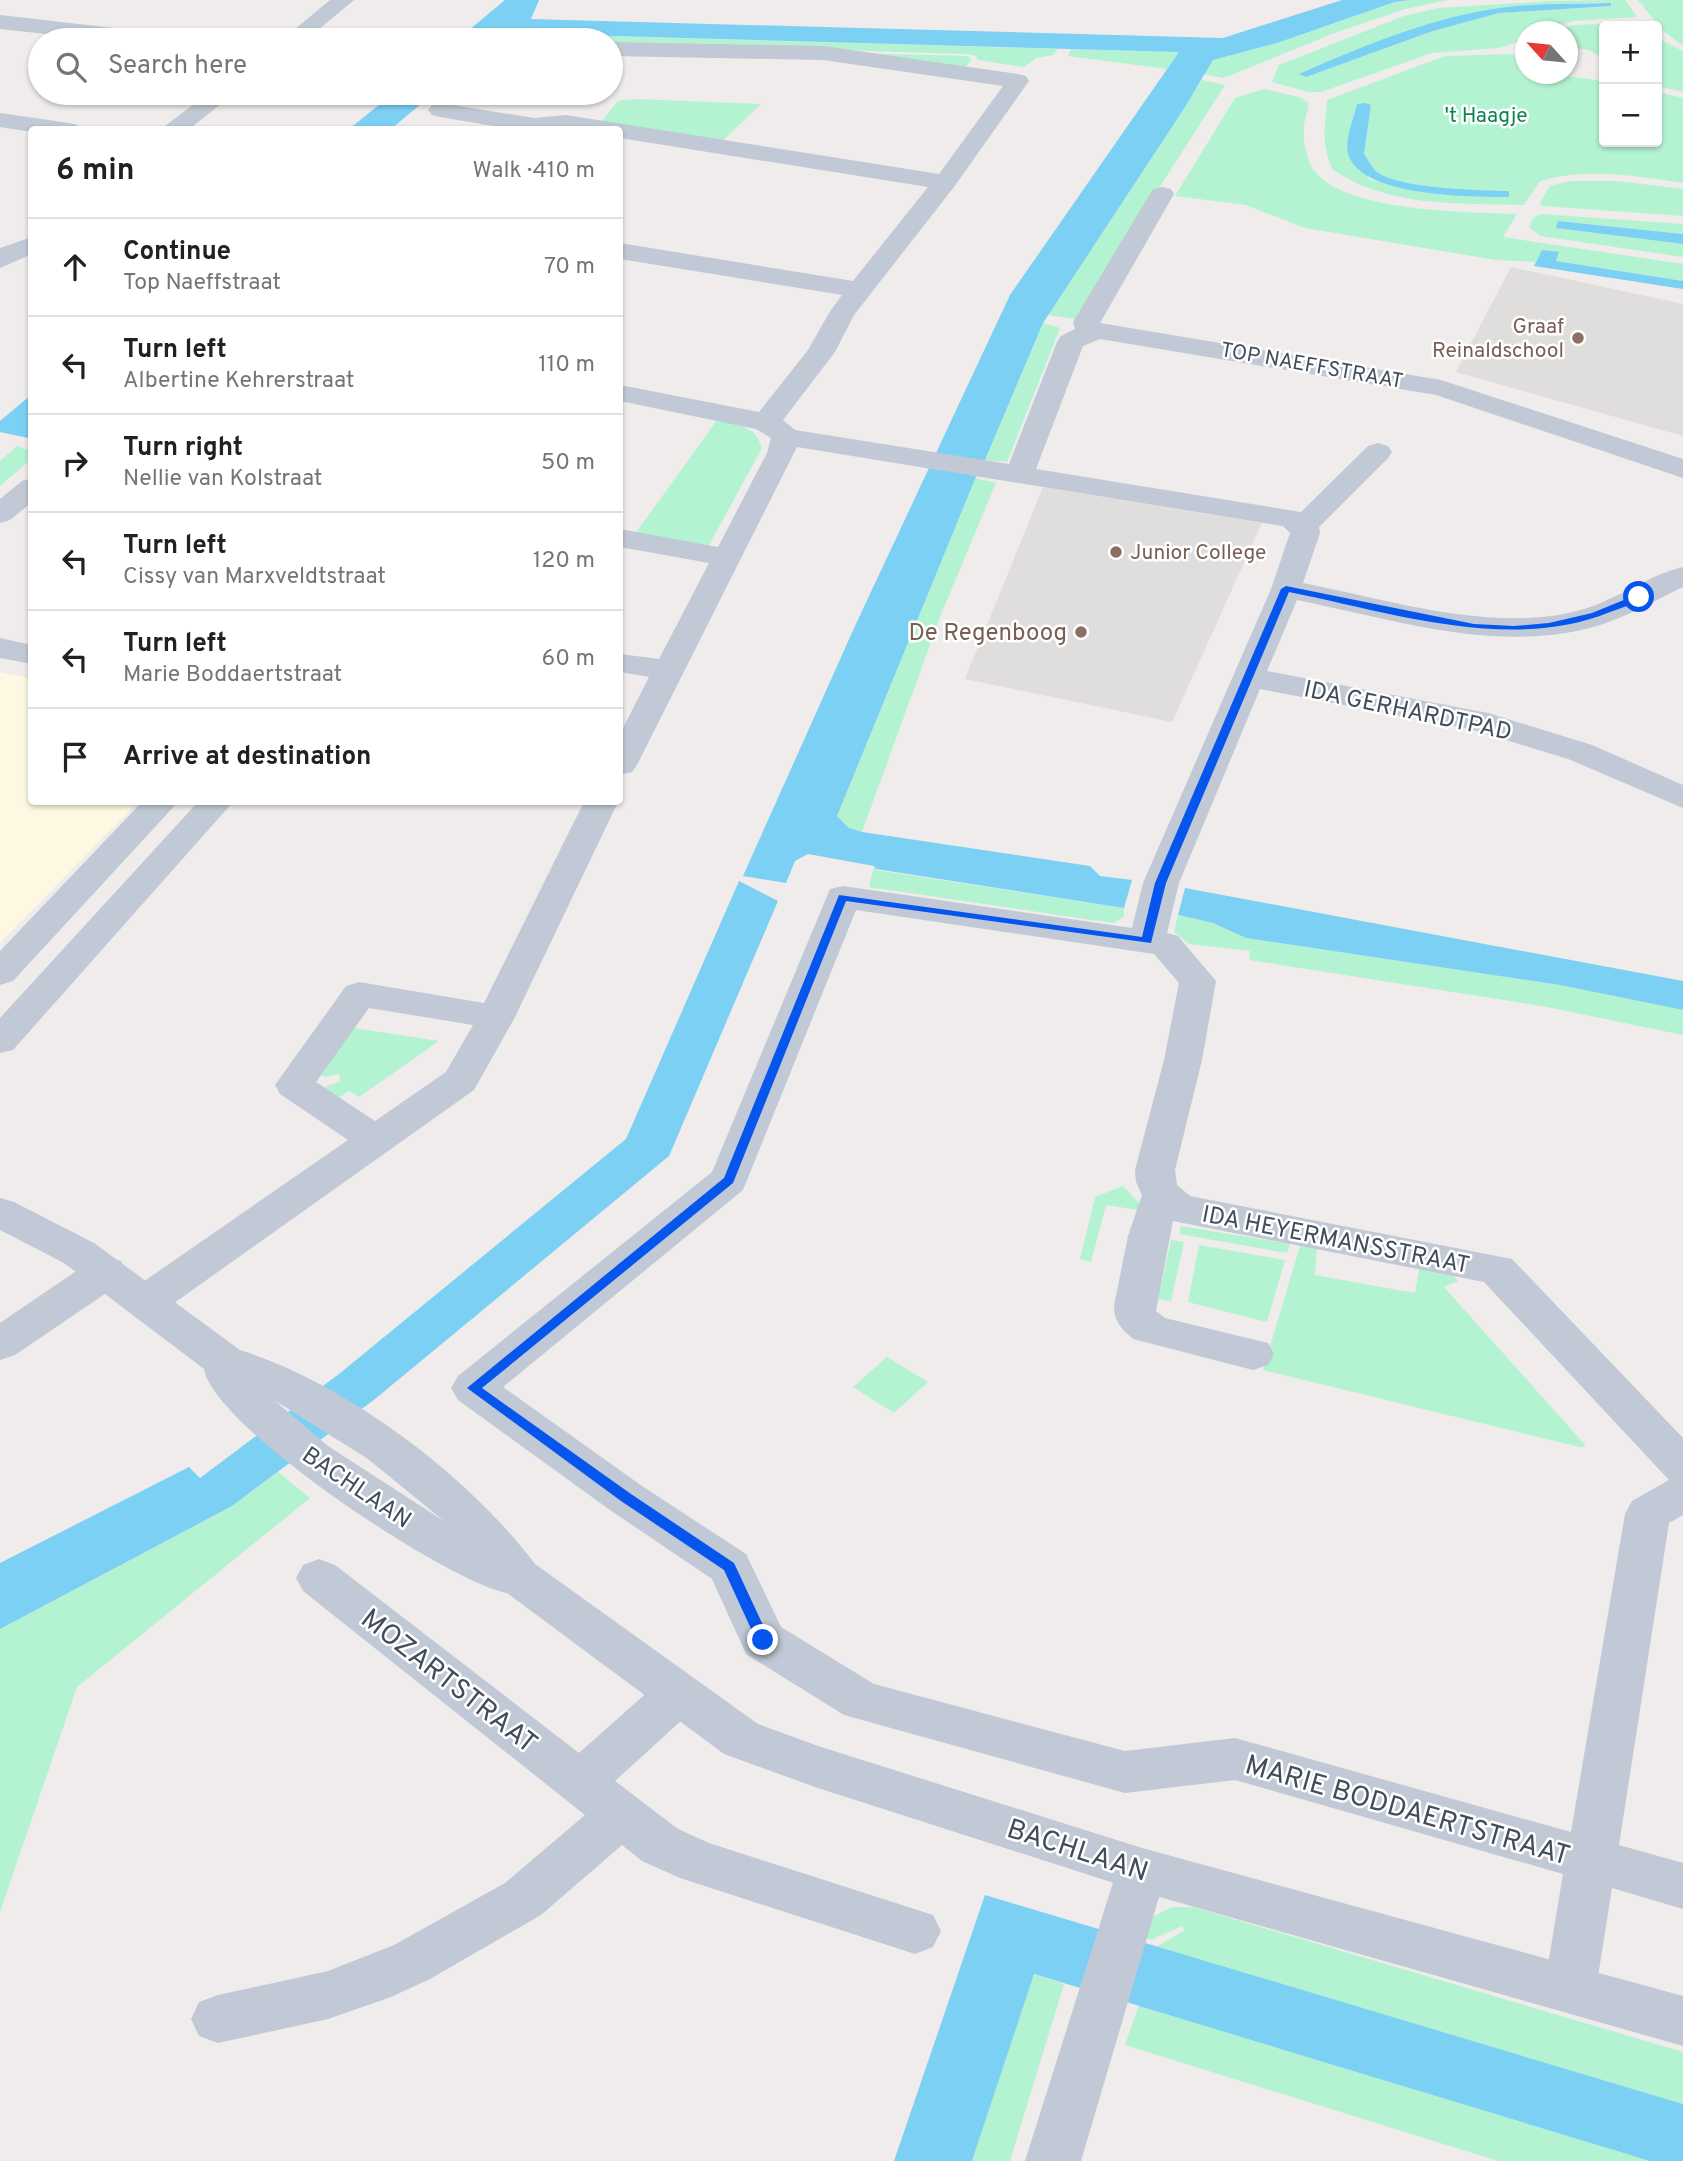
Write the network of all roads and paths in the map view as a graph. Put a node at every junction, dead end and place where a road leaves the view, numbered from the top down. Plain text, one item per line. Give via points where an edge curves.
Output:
1 (343, 0) edge
2 (0, 22) edge
3 (52, 28) edge
4 (308, 28) edge
5 (623, 49) edge
6 (206, 105) edge
7 (446, 105) edge
8 (0, 120) edge
9 (41, 126) edge
10 (178, 126) edge
11 (589, 126) edge
12 (623, 131) edge
13 (945, 182) junction
14 (1162, 194) dead end
15 (28, 246) edge
16 (623, 251) edge
17 (0, 260) edge
18 (860, 290) junction
19 (1090, 333) junction
20 (623, 394) edge
21 (777, 429) junction
22 (1378, 452) dead end
23 (1683, 468) edge
24 (1020, 473) junction
25 (28, 490) edge
26 (0, 514) edge
27 (1300, 523) junction
28 (623, 539) edge
29 (725, 557) junction
30 (1683, 576) edge
31 (1286, 589) junction
32 (0, 648) edge
33 (28, 654) edge
34 (623, 663) edge
35 (667, 670) junction
36 (1248, 677) junction
37 (623, 759) edge
38 (1683, 798) edge
39 (159, 805) edge
40 (213, 805) edge
41 (600, 805) edge
42 (1160, 923) junction
43 (0, 974) edge
44 (496, 1017) junction
45 (0, 1041) edge
46 (377, 1141) junction
47 (0, 1183) edge
48 (1162, 1196) junction
49 (0, 1212) edge
50 (92, 1262) junction
51 (145, 1302) junction
52 (0, 1345) edge
53 (1253, 1354) dead end
54 (225, 1362) junction
55 (1683, 1467) edge
56 (1683, 1493) edge
57 (519, 1577) junction
58 (318, 1578) dead end
59 (677, 1695) junction
60 (582, 1781) junction
61 (622, 1814) junction
62 (1592, 1861) junction
63 (1142, 1870) junction
64 (1683, 1886) edge
65 (915, 1931) dead end
66 (1570, 1989) junction
67 (218, 2019) dead end
68 (1683, 2021) edge
69 (1053, 2161) edge

1 - 4 street
2 - 3 street
5 - 13 street via 823,53 1018,81
6 - 10 street
7 - 11 street via 433,117
8 - 9 street
12 - 13 street
13 - 18 street
14 - 19 street via 1086,321
15 - 17 street
16 - 18 street
18 - 21 street via 781,406
19 - 23 street, TOP NAEFFSTRAAT via 1110,332 1441,388
19 - 24 street via 1071,342
20 - 21 street
21 - 24 street
21 - 29 street via 781,453
22 - 27 street via 1311,519
24 - 27 street
25 - 26 street
27 - 31 street via 1305,533
28 - 29 street
29 - 35 street
30 - 31 street via 1595,615 1514,629 1474,626
31 - 36 street
32 - 33 street
34 - 35 street
35 - 37 street
36 - 38 street, IDA GERHARDTPAD via 1476,720 1580,752
36 - 42 street
39 - 43 street
40 - 45 street
41 - 44 street
42 - 48 street via 1198,981 1155,1170 1154,1182
42 - 62 street, MARIE BODDAERTSTRAAT via 843,897 729,1180 473,1388 730,1567 763,1640 861,1701 1125,1772 1235,1759
44 - 46 street via 460,1082
44 - 46 street via 359,994 294,1085
46 - 51 street
47 - 50 street via 60,1229
48 - 53 street via 1149,1233 1135,1315 1159,1332
48 - 55 street, IDA HEYERMANSSTRAAT via 1178,1208 1497,1270
49 - 50 street
50 - 51 street, BACHLAAN
50 - 52 street
51 - 54 street, BACHLAAN
54 - 57 street, BACHLAAN via 303,1396 408,1463 500,1549
54 - 57 street, BACHLAAN via 225,1372 267,1422 312,1458 417,1528 502,1574
56 - 62 street via 1648,1514
57 - 59 street, BACHLAAN
58 - 60 street, MOZARTSTRAAT
59 - 60 street
59 - 63 street, BACHLAAN via 741,1739
60 - 61 street, MOZARTSTRAAT
61 - 65 street, MOZARTSTRAAT via 660,1844 698,1862
61 - 67 street via 523,1899 412,1962 328,1995
62 - 64 street, MARIE BODDAERTSTRAAT
62 - 66 street
63 - 66 street, BACHLAAN
63 - 69 street
66 - 68 street, BACHLAAN

